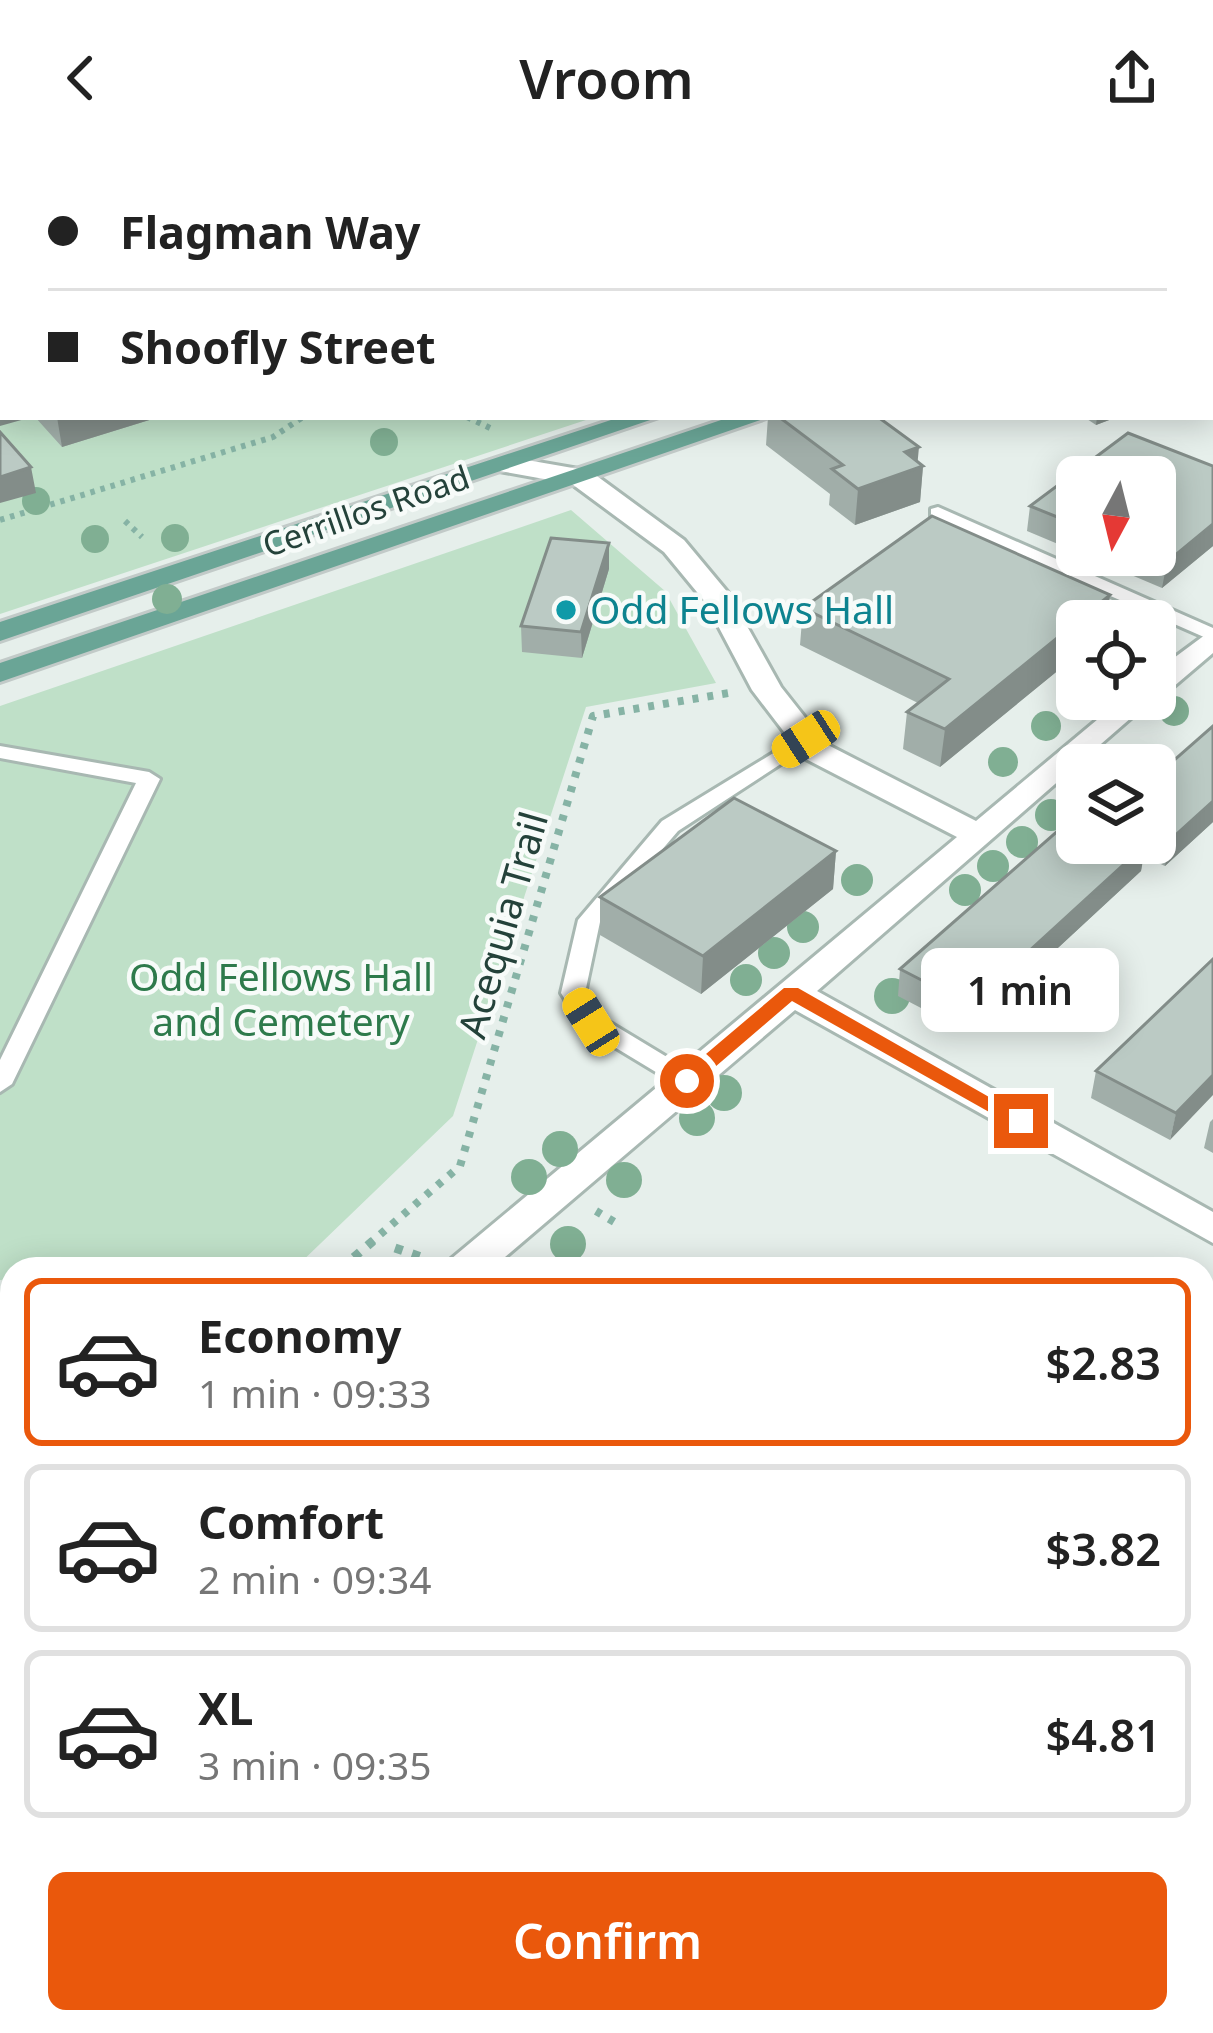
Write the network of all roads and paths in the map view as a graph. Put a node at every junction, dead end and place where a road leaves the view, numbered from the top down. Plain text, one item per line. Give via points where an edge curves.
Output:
1 (298, 420) edge
2 (473, 420) edge
3 (637, 420) edge
4 (747, 420) edge
5 (490, 428) dead end
6 (505, 464) junction
7 (580, 477) junction
8 (938, 513) edge
9 (0, 520) edge
10 (125, 521) dead end
11 (142, 536) dead end
12 (0, 632) edge
13 (1213, 637) edge
14 (1176, 669) edge
15 (0, 673) edge
16 (767, 690) junction
17 (1115, 720) edge
18 (806, 739) junction
19 (0, 752) edge
20 (976, 834) junction
21 (791, 992) junction
22 (687, 1081) junction
23 (0, 1084) edge
24 (1213, 1229) edge
25 (354, 1257) edge
26 (479, 1257) edge

1 - 9 path via 273,437
2 - 5 path
3 - 6 main road, Cerrillos Road
4 - 7 main road, Cerrillos Road
6 - 7 street
6 - 12 main road, Cerrillos Road
7 - 15 main road, Cerrillos Road
7 - 16 street via 674,546 718,600
8 - 13 lane
10 - 11 path
13 - 14 street
16 - 18 street
16 - 25 path, Acequia Trail via 593,716 460,1166
17 - 20 street
18 - 20 street via 815,751
18 - 22 lane via 670,826 589,920 573,993 591,1022
19 - 23 lane via 149,779
20 - 21 street
21 - 22 street
21 - 24 street
22 - 26 street

